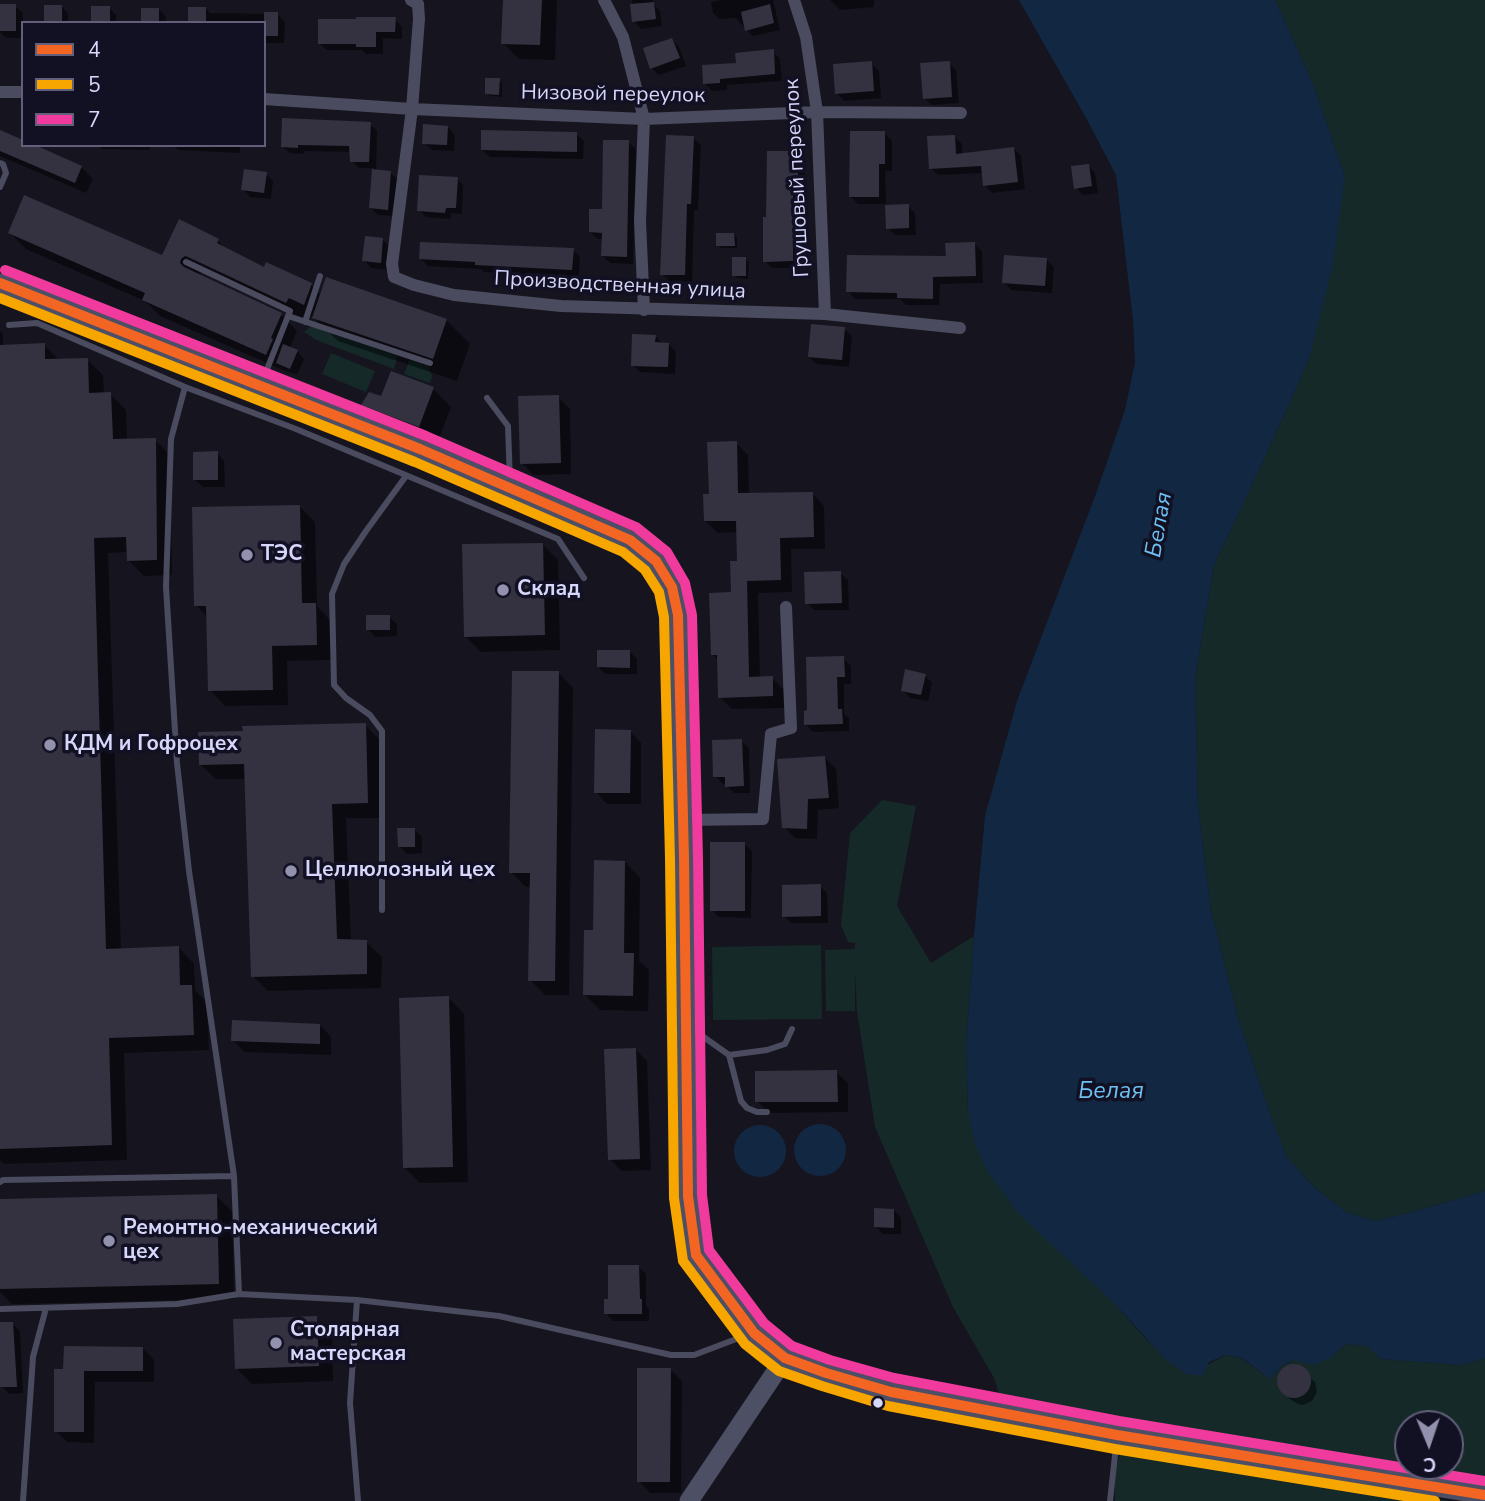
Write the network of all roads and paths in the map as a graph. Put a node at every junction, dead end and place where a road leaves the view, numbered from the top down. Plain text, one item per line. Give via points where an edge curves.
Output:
1 (411, 0) edge
2 (604, 0) edge
3 (794, 0) edge
4 (0, 92) edge
5 (21, 92) edge
6 (266, 99) edge
7 (412, 109) junction
8 (817, 112) junction
9 (961, 113) dead end
10 (644, 118) junction
11 (0, 163) edge
12 (0, 187) edge
13 (186, 262) dead end
14 (320, 276) dead end
15 (0, 283) edge
16 (643, 310) junction
17 (825, 314) junction
18 (288, 316) junction
19 (305, 322) junction
20 (9, 325) dead end
21 (960, 328) dead end
22 (430, 363) dead end
23 (261, 386) junction
24 (186, 387) junction
25 (487, 398) dead end
26 (407, 475) junction
27 (510, 488) junction
28 (584, 578) dead end
29 (786, 607) dead end
30 (683, 820) junction
31 (382, 910) dead end
32 (686, 1025) junction
33 (792, 1029) dead end
34 (729, 1055) junction
35 (767, 1112) dead end
36 (233, 1176) junction
37 (0, 1182) edge
38 (239, 1294) junction
39 (357, 1300) junction
40 (46, 1308) junction
41 (0, 1309) edge
42 (754, 1333) junction
43 (785, 1358) junction
44 (1117, 1435) junction
45 (1414, 1492) edge
46 (1485, 1495) edge
47 (23, 1501) edge
48 (358, 1501) edge
49 (689, 1501) edge
50 (1110, 1501) edge

1 - 7 street, Производственная улица via 418,4 419,19
2 - 10 street via 623,37
3 - 8 street, Грушовый переулок via 806,37
4 - 5 street
6 - 7 street, Низовой переулок
7 - 10 street, Низовой переулок
7 - 16 street, Производственная улица via 394,277 454,295
8 - 9 street, Низовой переулок
8 - 10 street, Низовой переулок
8 - 17 street, Грушовый переулок
10 - 16 street
11 - 12 lane via 6,173
13 - 18 lane via 290,311
14 - 19 lane
15 - 23 main road
16 - 17 street, Производственная улица
17 - 21 street, Производственная улица
18 - 19 lane
18 - 23 lane
19 - 22 lane
20 - 24 lane via 37,323
23 - 27 main road
24 - 26 lane
24 - 36 lane via 172,439 166,587 189,871
25 - 27 lane via 508,426
26 - 28 lane via 558,539
26 - 31 lane via 344,564 332,594 334,685 382,731
27 - 30 main road via 630,540 656,561 672,587 678,615
29 - 30 street via 790,728 771,734 763,819
30 - 32 main road
32 - 34 lane
32 - 42 main road via 688,1196 696,1255
33 - 34 lane via 785,1044
34 - 35 lane via 741,1101 747,1108
36 - 37 lane
36 - 38 lane
38 - 39 lane
38 - 40 lane via 177,1304
39 - 42 lane via 499,1316 671,1355 694,1355
39 - 48 lane via 350,1403
40 - 41 lane
40 - 47 lane via 33,1357
42 - 43 main road
43 - 44 main road via 891,1392
43 - 49 main road
44 - 45 main road
44 - 50 lane
45 - 46 main road

